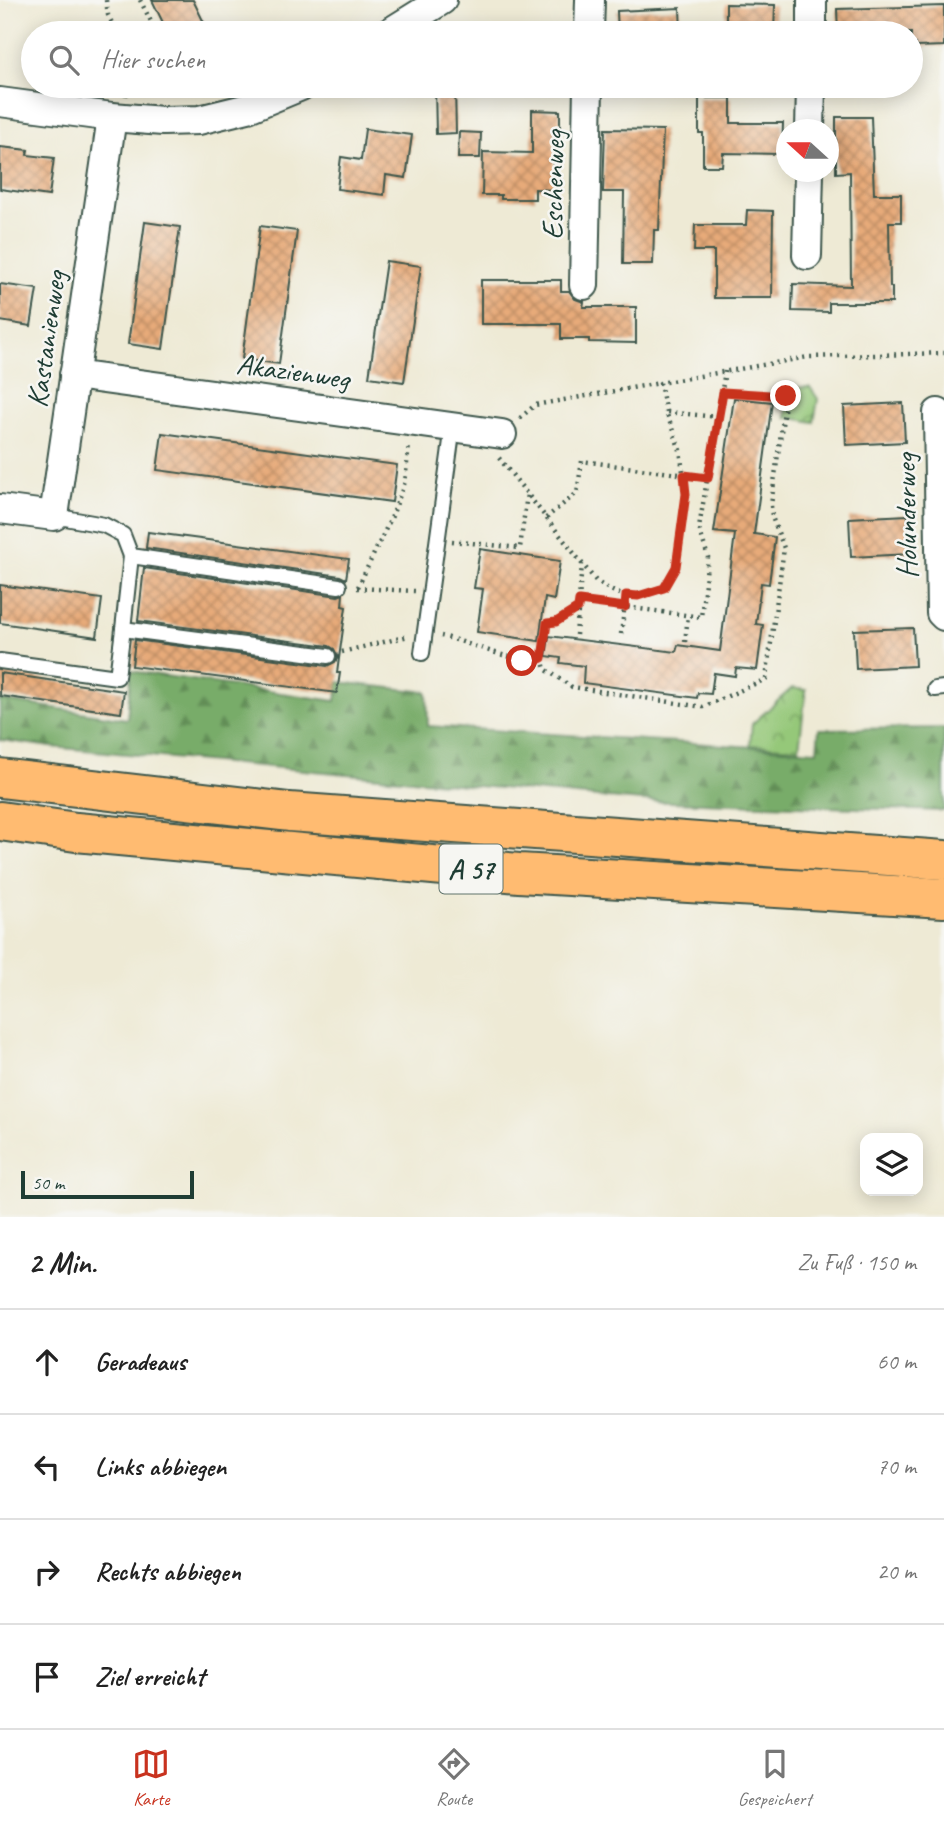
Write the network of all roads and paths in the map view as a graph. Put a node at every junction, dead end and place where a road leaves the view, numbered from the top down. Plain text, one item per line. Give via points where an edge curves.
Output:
1 (106, 0) edge
2 (140, 0) edge
3 (590, 0) edge
4 (813, 0) edge
5 (443, 1) edge
6 (111, 21) edge
7 (151, 21) edge
8 (409, 21) edge
9 (589, 21) edge
10 (812, 21) edge
11 (272, 98) edge
12 (588, 98) edge
13 (811, 98) edge
14 (0, 102) edge
15 (111, 117) junction
16 (810, 119) edge
17 (809, 182) edge
18 (807, 255) dead end
19 (584, 285) dead end
20 (944, 353) edge
21 (725, 371) junction
22 (74, 375) junction
23 (660, 383) junction
24 (723, 392) junction
25 (666, 412) junction
26 (938, 413) dead end
27 (718, 417) junction
28 (412, 421) junction
29 (478, 430) junction
30 (684, 475) junction
31 (708, 478) junction
32 (527, 494) junction
33 (0, 509) edge
34 (54, 516) junction
35 (546, 518) junction
36 (438, 539) junction
37 (131, 556) junction
38 (582, 564) junction
39 (339, 586) joint
40 (358, 588) junction
41 (430, 593) junction
42 (626, 595) junction
43 (579, 601) junction
44 (625, 607) junction
45 (578, 608) junction
46 (688, 616) junction
47 (944, 616) edge
48 (123, 629) junction
49 (424, 633) junction
50 (621, 634) dead end
51 (576, 635) dead end
52 (685, 642) dead end
53 (422, 653) dead end
54 (328, 656) joint
55 (542, 658) junction
56 (0, 661) edge
57 (0, 778) edge
58 (0, 821) edge
59 (944, 860) edge
60 (944, 898) edge

1 - 6 path
2 - 7 path
3 - 9 street
4 - 10 street
5 - 8 street
11 - 15 street via 199,120
12 - 19 street, Eschenweg
13 - 16 street
14 - 15 street
15 - 22 street, Kastanienweg
17 - 18 street
20 - 21 path via 808,357
21 - 23 path
21 - 24 path
22 - 28 street, Akazienweg
22 - 34 street, Kastanienweg
23 - 25 path
23 - 29 path via 535,405
24 - 27 path
24 - 55 path via 786,396 771,505 785,548 766,679 703,707 572,687 545,669
25 - 27 path
25 - 30 path
26 - 47 street, Holunderweg
27 - 31 path
28 - 29 street, Akazienweg
28 - 40 path via 405,482
29 - 32 path
29 - 36 lane
30 - 31 path
30 - 35 path via 582,461 577,493
30 - 42 path via 686,494 676,567 664,588
31 - 46 path via 699,528 708,557 701,617
32 - 35 path
32 - 36 path via 520,548
33 - 34 street
34 - 37 lane via 104,525 123,535
35 - 38 path
36 - 41 lane
37 - 39 lane
37 - 48 lane
38 - 42 path via 596,581 615,594
38 - 43 path
39 - 40 path
40 - 41 path
41 - 49 lane
42 - 44 path
43 - 44 path
43 - 45 path
44 - 46 path
44 - 50 path
45 - 51 path
45 - 55 path via 547,623
46 - 52 path
48 - 54 lane
48 - 56 lane via 117,677
49 - 53 lane
49 - 54 path
49 - 55 path via 460,639 522,661
57 - 59 highway, A 57 via 289,812
58 - 60 highway, A 57 via 519,873

